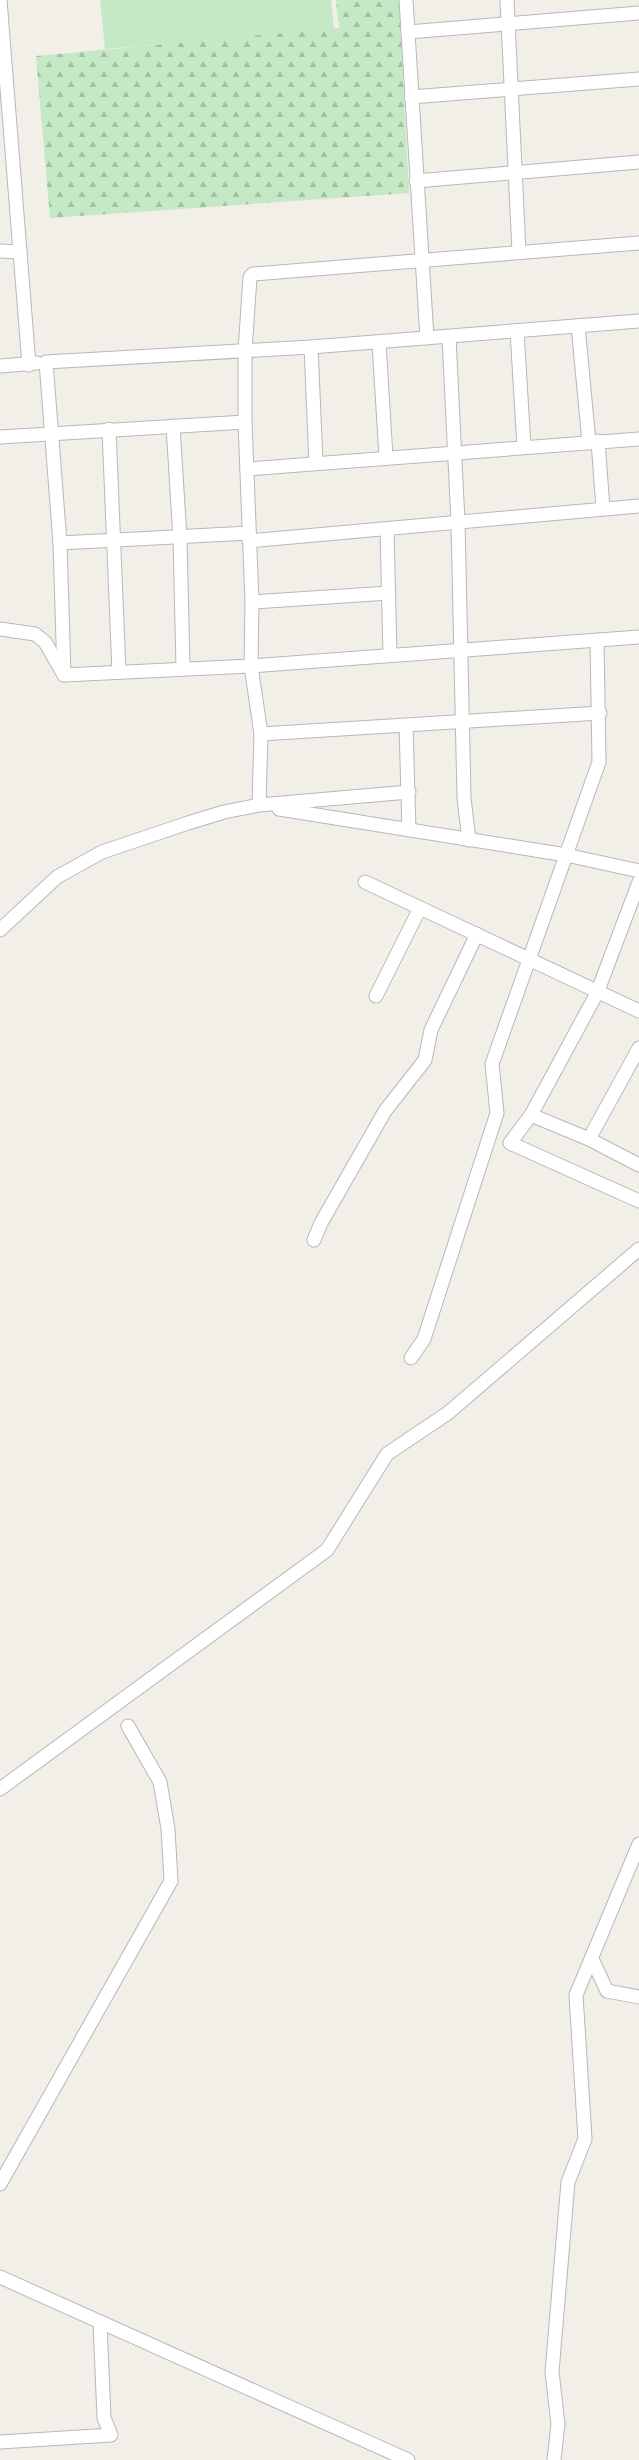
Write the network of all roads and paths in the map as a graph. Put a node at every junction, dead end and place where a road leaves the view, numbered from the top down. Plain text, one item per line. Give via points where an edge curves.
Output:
1 (0, 0) edge
2 (406, 0) edge
3 (507, 0) edge
4 (639, 13) edge
5 (508, 24) junction
6 (408, 32) junction
7 (639, 79) edge
8 (512, 89) junction
9 (411, 97) junction
10 (639, 162) edge
11 (516, 172) junction
12 (416, 181) junction
13 (639, 243) edge
14 (0, 251) edge
15 (20, 252) junction
16 (519, 252) junction
17 (422, 260) junction
18 (639, 321) edge
19 (578, 326) junction
20 (517, 331) junction
21 (449, 336) junction
22 (427, 338) junction
23 (379, 343) junction
24 (311, 348) junction
25 (245, 350) junction
26 (46, 362) junction
27 (29, 365) junction
28 (0, 366) edge
29 (245, 422) junction
30 (173, 426) junction
31 (109, 429) junction
32 (52, 435) junction
33 (0, 437) edge
34 (639, 439) edge
35 (593, 442) junction
36 (524, 447) junction
37 (454, 453) junction
38 (386, 457) junction
39 (316, 463) junction
40 (247, 468) junction
41 (639, 506) edge
42 (603, 509) junction
43 (458, 522) junction
44 (387, 529) junction
45 (249, 537) junction
46 (180, 538) junction
47 (113, 541) junction
48 (60, 543) junction
49 (389, 593) junction
50 (252, 602) junction
51 (0, 629) edge
52 (639, 637) edge
53 (597, 640) junction
54 (460, 650) junction
55 (390, 655) junction
56 (251, 666) junction
57 (183, 668) junction
58 (119, 672) junction
59 (64, 675) junction
60 (600, 713) junction
61 (462, 721) junction
62 (406, 726) junction
63 (261, 734) junction
64 (409, 792) junction
65 (259, 805) junction
66 (409, 830) junction
67 (469, 840) junction
68 (566, 855) junction
69 (639, 871) edge
70 (365, 882) dead end
71 (639, 882) edge
72 (420, 908) junction
73 (0, 930) edge
74 (476, 934) junction
75 (529, 959) junction
76 (598, 993) junction
77 (376, 996) dead end
78 (639, 1011) edge
79 (639, 1048) edge
80 (531, 1115) junction
81 (588, 1139) junction
82 (639, 1165) edge
83 (639, 1201) edge
84 (314, 1240) dead end
85 (639, 1249) edge
86 (411, 1358) dead end
87 (128, 1726) dead end
88 (0, 1789) edge
89 (639, 1844) edge
90 (592, 1958) junction
91 (639, 1997) edge
92 (0, 2184) edge
93 (0, 2277) edge
94 (100, 2322) junction
95 (0, 2442) edge
96 (408, 2460) edge
97 (554, 2460) edge

1 - 15 street
2 - 6 street
3 - 5 street
4 - 5 street
5 - 6 street
5 - 8 street
6 - 9 street
7 - 8 street
8 - 9 street
8 - 11 street
9 - 12 street
10 - 11 street
11 - 12 street
11 - 16 street
12 - 17 street
13 - 16 street
14 - 15 street
15 - 27 street
16 - 17 street
17 - 22 street
17 - 25 street via 253,274 248,280
18 - 19 street
19 - 20 street
19 - 35 street
20 - 21 street
20 - 36 street
21 - 22 street
21 - 37 street
22 - 23 street
23 - 24 street
23 - 38 street
24 - 25 street
24 - 39 street
25 - 26 street
25 - 29 street
26 - 27 street
26 - 32 street
27 - 28 street
29 - 30 street
29 - 40 street
30 - 31 street
30 - 46 street
31 - 32 street
31 - 47 street
32 - 33 street
32 - 48 street
34 - 35 street
35 - 36 street
35 - 42 street
36 - 37 street
37 - 38 street
37 - 43 street
38 - 39 street
39 - 40 street
40 - 45 street
41 - 42 street
42 - 43 street
43 - 44 street
43 - 54 street
44 - 45 street
44 - 49 street
45 - 46 street
45 - 50 street
46 - 47 street
46 - 57 street
47 - 48 street
47 - 58 street
48 - 59 street
49 - 50 street
49 - 55 street
50 - 56 street
51 - 59 street via 35,634 45,642
52 - 53 street
53 - 54 street
53 - 60 street
54 - 55 street
54 - 61 street
55 - 56 street
56 - 57 street
56 - 63 street
57 - 58 street
58 - 59 street
60 - 61 street
60 - 68 street via 599,762
61 - 62 street
61 - 67 street via 464,798
62 - 63 street
62 - 64 street
63 - 65 street
64 - 65 street
64 - 66 street
65 - 66 street
65 - 73 street via 203,818 102,852 57,877
66 - 67 street
67 - 68 street
68 - 69 street
68 - 75 street
70 - 72 street
71 - 76 street
72 - 74 street
72 - 77 street
74 - 75 street
74 - 84 street via 431,1030 425,1060 385,1111
75 - 76 street
75 - 86 street via 492,1064 497,1113 486,1152 424,1339
76 - 78 street
76 - 80 street
79 - 81 street
80 - 81 street
80 - 83 street via 510,1143
81 - 82 street
85 - 88 street via 448,1413 387,1454 327,1550
87 - 92 street via 160,1782 168,1829 171,1881
89 - 90 street
90 - 91 street via 608,1991
90 - 97 street via 576,1995 585,2139 568,2182 552,2372 558,2424
93 - 94 street
94 - 95 street via 104,2418 111,2435
94 - 96 street

